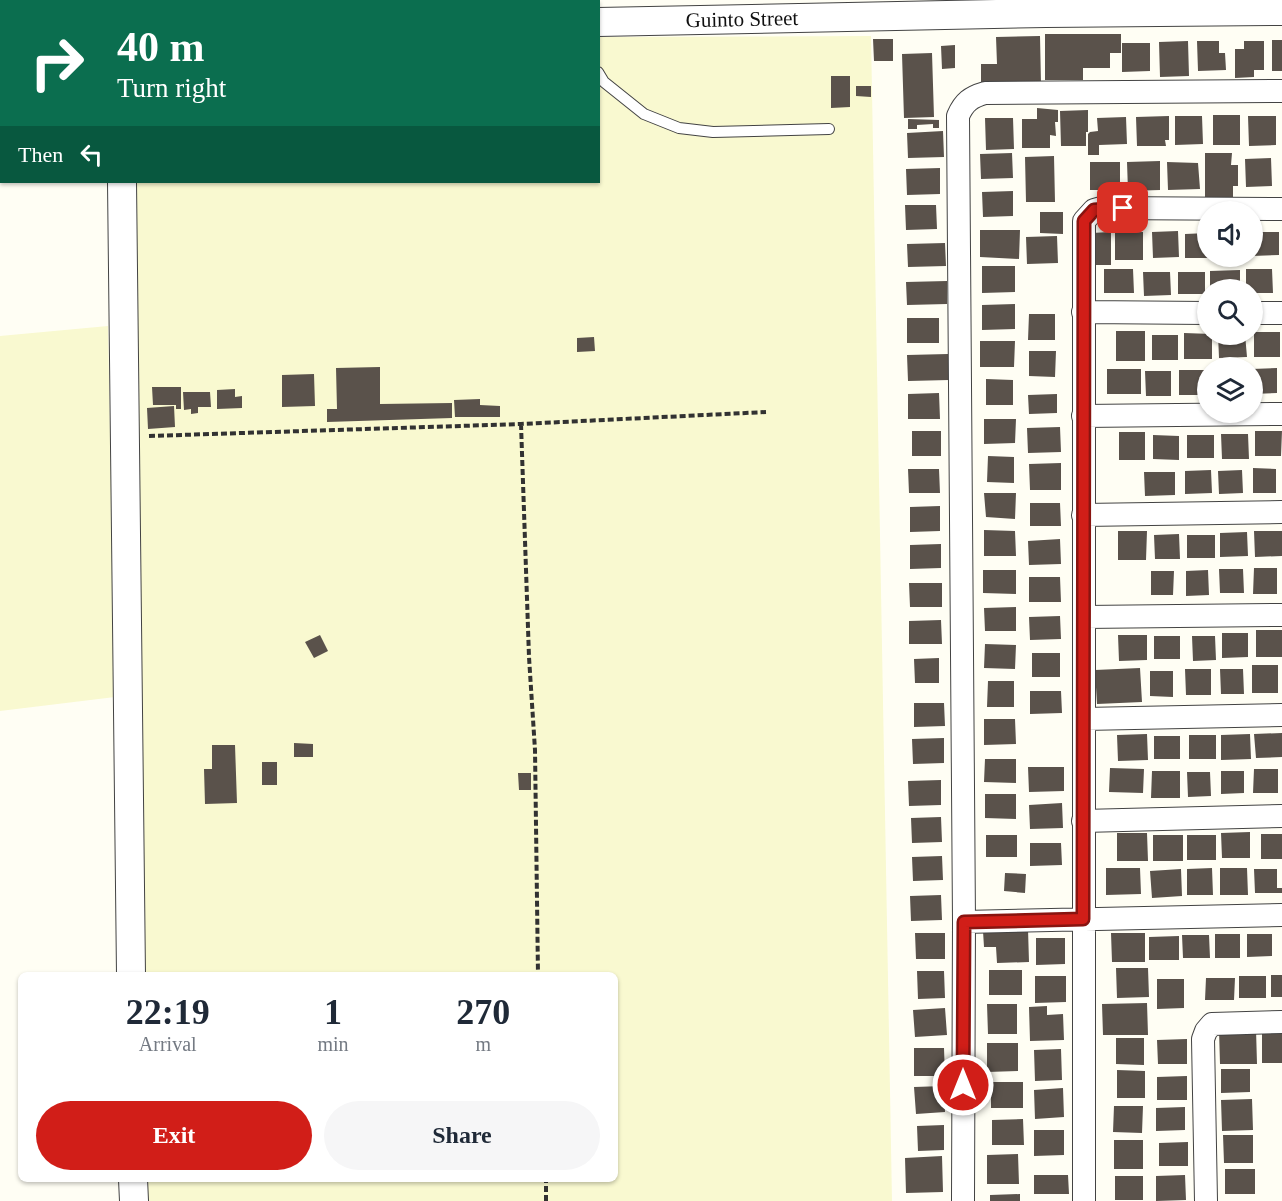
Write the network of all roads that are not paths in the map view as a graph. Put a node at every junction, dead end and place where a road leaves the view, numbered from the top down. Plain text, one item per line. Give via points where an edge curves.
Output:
1 (1267, 8) edge
2 (600, 22) edge
3 (600, 75) edge
4 (1282, 91) edge
5 (829, 129) dead end
6 (122, 183) edge
7 (1282, 209) edge
8 (1083, 312) junction
9 (1197, 313) edge
10 (1263, 313) edge
11 (1282, 313) edge
12 (1282, 414) edge
13 (1083, 416) junction
14 (1282, 512) edge
15 (1083, 515) junction
16 (1282, 615) edge
17 (1084, 617) junction
18 (1282, 715) edge
19 (1084, 719) junction
20 (1282, 816) edge
21 (1083, 821) junction
22 (1282, 915) edge
23 (1083, 919) junction
24 (964, 922) junction
25 (131, 972) edge
26 (1282, 1022) edge
27 (133, 1182) edge
28 (134, 1201) edge
29 (963, 1201) edge
30 (1084, 1201) edge
31 (1206, 1201) edge

1 - 2 street, Guinto Street
3 - 5 lane via 644,114 679,128 713,132
4 - 24 street via 986,93 968,100 958,116
6 - 25 street
7 - 8 street via 1094,210 1084,221
8 - 9 street
8 - 13 street
10 - 11 street
12 - 13 street
13 - 15 street
14 - 15 street
15 - 17 street
16 - 17 street
17 - 19 street
18 - 19 street
19 - 21 street
20 - 21 street
21 - 23 street
22 - 23 street
23 - 24 street
23 - 30 street
24 - 29 street
26 - 31 street via 1212,1024 1206,1031
27 - 28 street

